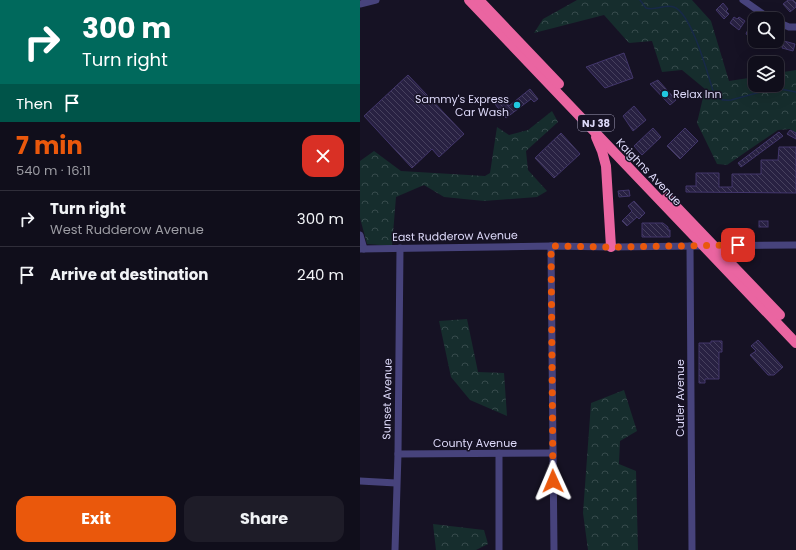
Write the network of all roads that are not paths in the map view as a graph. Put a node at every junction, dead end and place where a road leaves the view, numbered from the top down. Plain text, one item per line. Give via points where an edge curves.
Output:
1 (376, 0) edge
2 (469, 0) edge
3 (479, 0) edge
4 (743, 0) edge
5 (360, 4) edge
6 (760, 12) edge
7 (784, 25) edge
8 (796, 27) edge
9 (591, 128) junction
10 (360, 235) edge
11 (796, 245) edge
12 (551, 246) junction
13 (690, 246) junction
14 (708, 246) junction
15 (611, 247) junction
16 (400, 248) junction
17 (362, 249) edge
18 (796, 332) edge
19 (796, 343) edge
20 (553, 453) junction
21 (398, 454) junction
22 (499, 454) junction
23 (360, 481) edge
24 (396, 483) junction
25 (395, 550) edge
26 (499, 550) edge
27 (554, 550) edge
28 (692, 550) edge

1 - 5 street
2 - 9 highway, Kaighns Avenue / NJ 38
3 - 14 highway, Kaighns Avenue / NJ 38
4 - 6 street
7 - 8 street
9 - 14 highway, Kaighns Avenue / NJ 38
9 - 15 highway via 606,161
10 - 17 street
11 - 14 street, East Rudderow Avenue
12 - 15 street, East Rudderow Avenue
12 - 16 street, East Rudderow Avenue
12 - 20 street
13 - 14 street, East Rudderow Avenue
13 - 15 street, East Rudderow Avenue
13 - 28 street, Cutler Avenue
14 - 18 highway, Kaighns Avenue / NJ 38
14 - 19 highway, Kaighns Avenue / NJ 38
16 - 17 street, East Rudderow Avenue
16 - 21 street, Sunset Avenue
20 - 22 street, County Avenue
20 - 27 street
21 - 22 street, County Avenue
21 - 24 street, Sunset Avenue
22 - 26 street
23 - 24 street
24 - 25 street, Sunset Avenue

